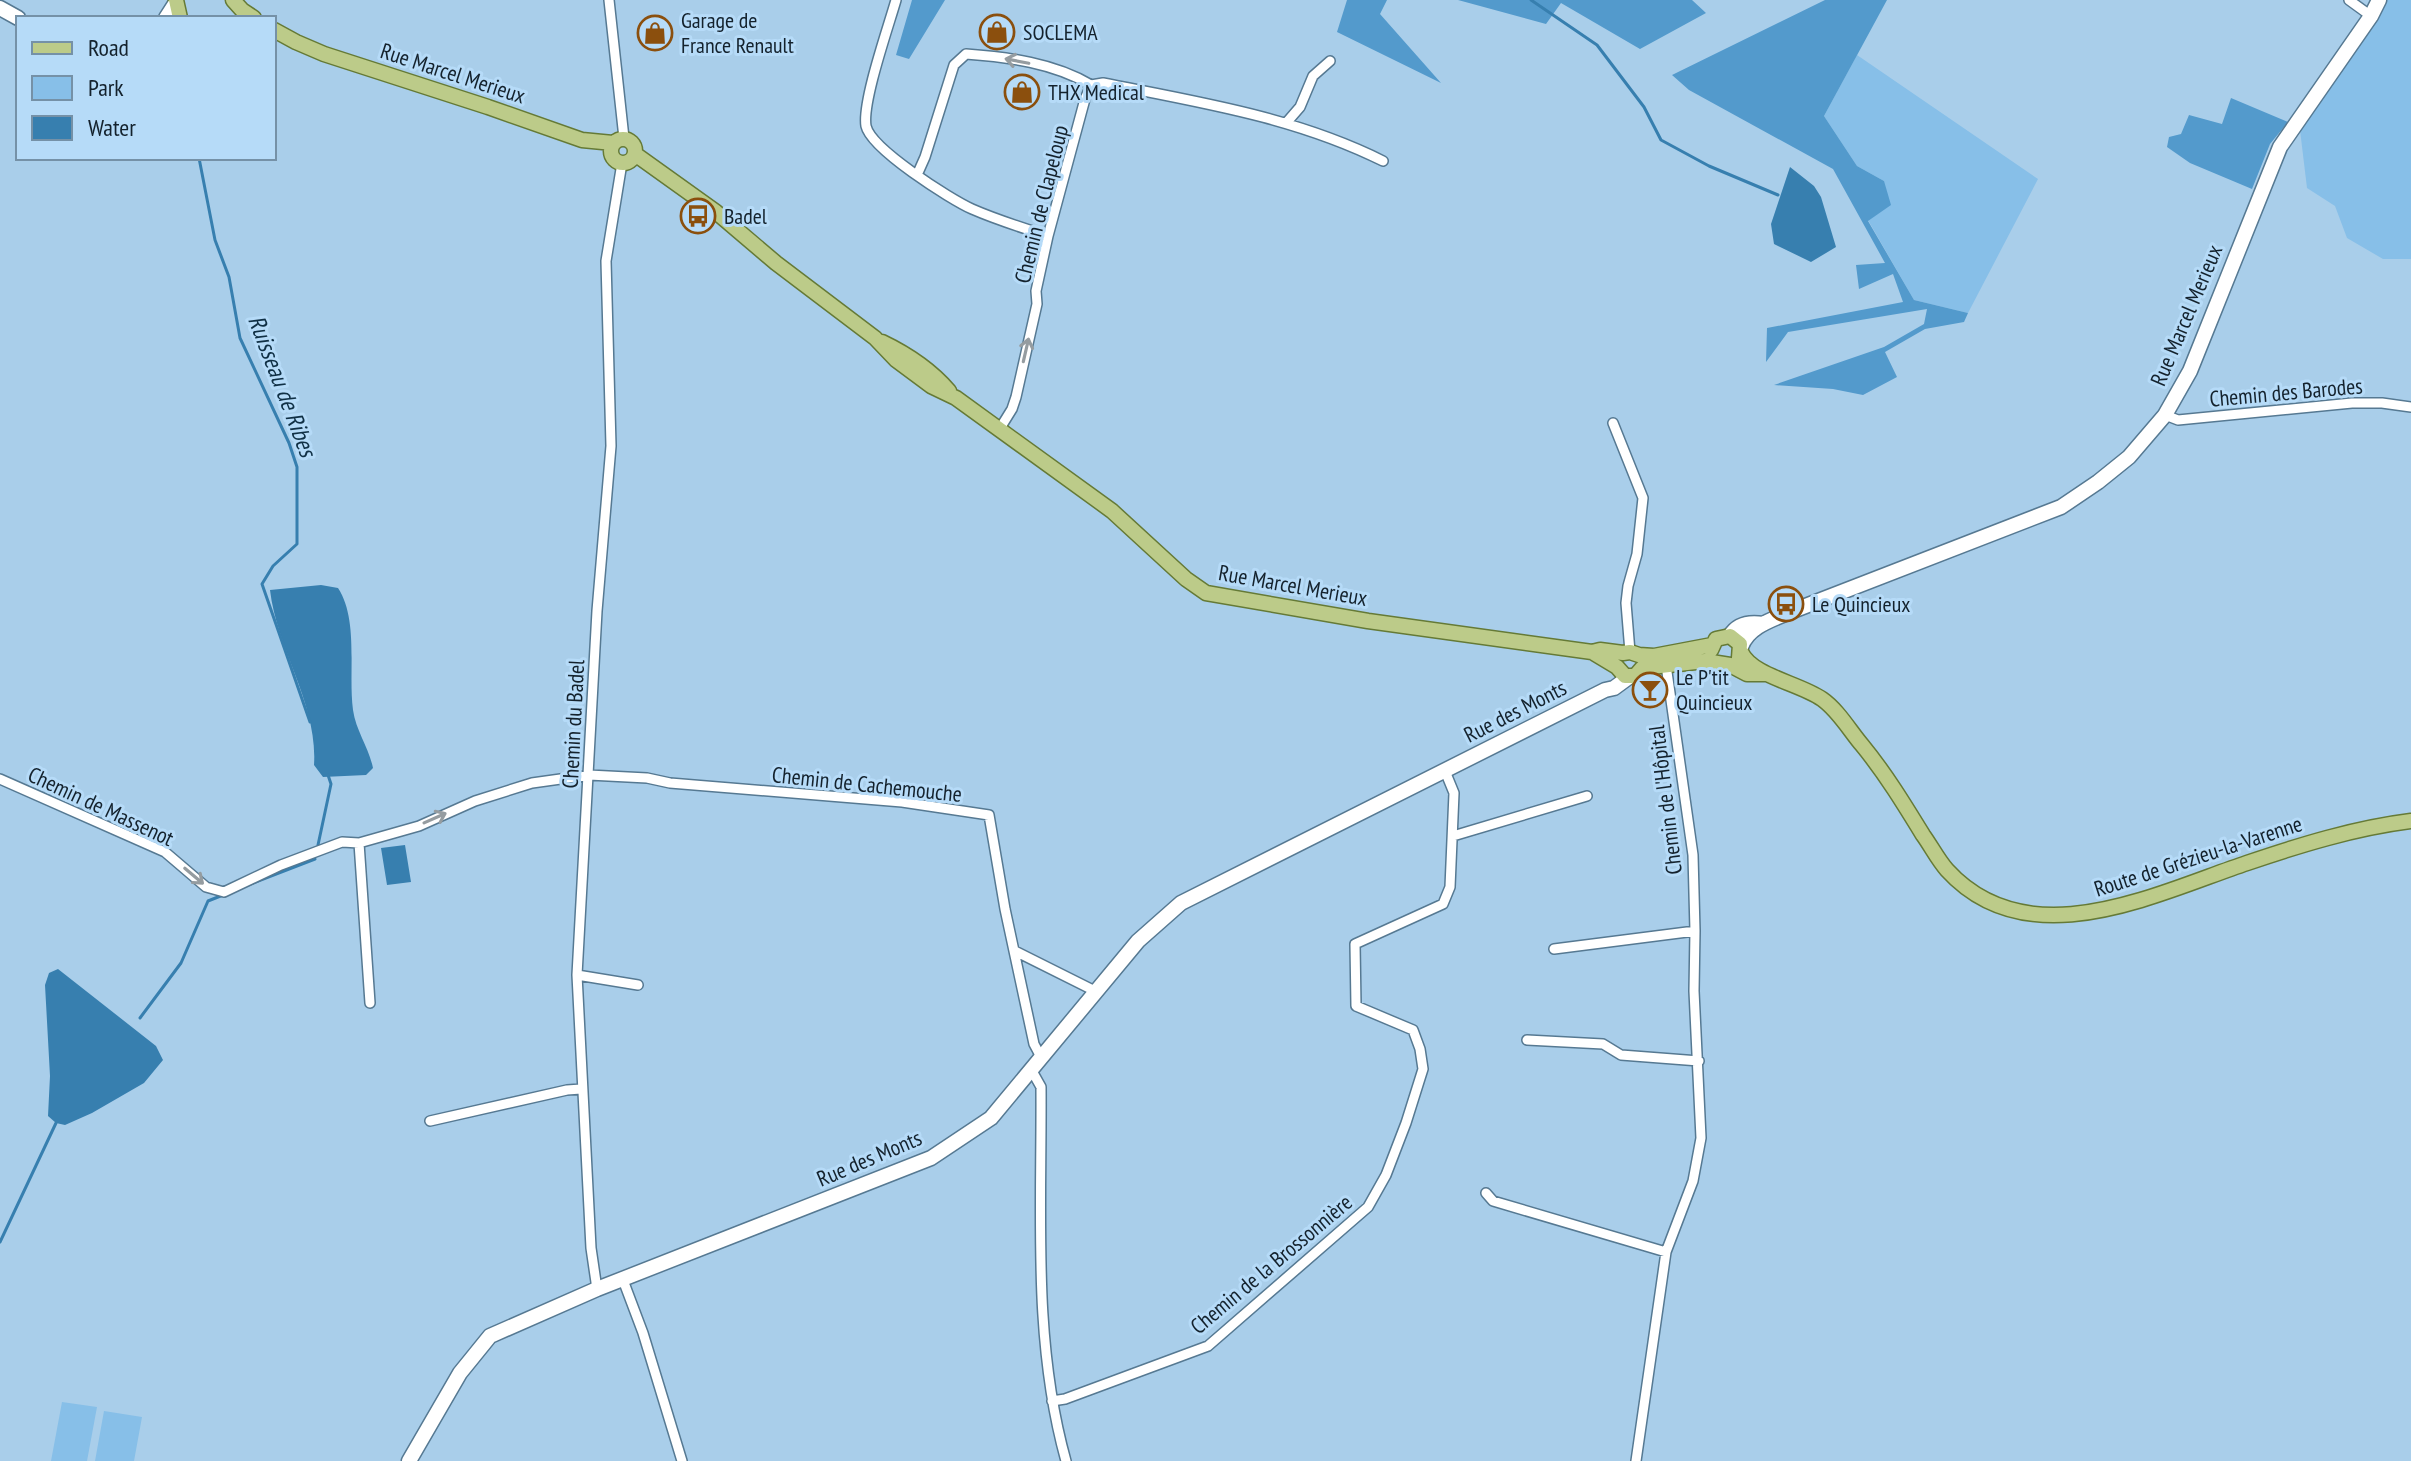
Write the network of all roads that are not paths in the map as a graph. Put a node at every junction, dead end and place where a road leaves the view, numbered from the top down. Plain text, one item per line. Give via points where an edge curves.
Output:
1 (232, 0) edge
2 (609, 0) edge
3 (896, 0) edge
4 (2349, 0) edge
5 (2379, 0) edge
6 (251, 16) edge
7 (2371, 16) junction
8 (276, 33) edge
9 (1330, 61) dead end
10 (1091, 85) junction
11 (1287, 122) junction
12 (619, 141) junction
13 (635, 154) junction
14 (1383, 161) dead end
15 (622, 163) junction
16 (917, 175) junction
17 (1048, 236) junction
18 (2411, 407) edge
19 (2165, 415) junction
20 (1613, 423) dead end
21 (999, 430) junction
22 (1763, 624) junction
23 (1730, 636) junction
24 (1712, 645) junction
25 (1741, 649) junction
26 (1628, 663) junction
27 (1723, 663) junction
28 (1666, 665) junction
29 (1767, 674) junction
30 (1445, 771) junction
31 (589, 775) junction
32 (0, 779) edge
33 (1587, 796) dead end
34 (2411, 821) edge
35 (1453, 836) junction
36 (359, 843) junction
37 (1695, 931) junction
38 (1554, 949) dead end
39 (1015, 951) junction
40 (577, 975) junction
41 (638, 985) dead end
42 (1097, 992) junction
43 (370, 1003) dead end
44 (1527, 1040) dead end
45 (1699, 1061) junction
46 (1037, 1065) junction
47 (581, 1089) junction
48 (430, 1121) dead end
49 (1486, 1193) dead end
50 (1666, 1252) junction
51 (623, 1280) junction
52 (597, 1289) junction
53 (1052, 1401) junction
54 (409, 1461) edge
55 (682, 1461) edge
56 (1066, 1461) edge
57 (1636, 1461) edge

1 - 6 main road
2 - 12 street
3 - 16 street via 865,111 867,130
4 - 7 street
5 - 7 street, Rue Marcel Merieux
7 - 19 street, Rue Marcel Merieux via 2280,147 2190,371
8 - 12 main road, Rue Marcel Merieux via 582,140
9 - 11 street via 1313,76
10 - 11 street via 1103,83
10 -> 16 street via 1054,68 966,54 954,65
10 - 17 street, Chemin de Clapeloup
11 - 14 street
12 - 13 main road via 634,145
12 - 15 main road via 611,155
13 - 15 main road
13 - 21 main road, Rue Marcel Merieux via 875,338 907,369
15 - 31 street, Chemin du Badel via 606,261 611,446
16 - 17 street via 970,208
21 -> 17 street, Chemin de Clapeloup via 1016,397
18 - 19 street, Chemin des Barodes via 2352,403 2178,420
19 - 22 street, Rue Marcel Merieux via 2129,457 2061,507
20 - 26 street via 1643,498 1626,603
21 - 26 main road, Rue Marcel Merieux via 1112,511 1206,593 1368,621 1600,650
22 - 23 street, Rue Marcel Merieux via 1744,625
22 - 25 street, Rue Marcel Merieux via 1748,634
23 - 24 main road via 1719,637
23 - 25 main road
24 - 26 main road, Rue Marcel Merieux
24 - 27 main road via 1712,655
25 - 27 main road via 1739,659
25 - 29 main road, Route de Grézieu-la-Varenne via 1745,659
26 - 28 main road, Rue Marcel Merieux
26 - 30 street, Rue des Monts via 1605,690
27 - 28 main road, Rue Marcel Merieux
27 - 29 main road, Route de Grézieu-la-Varenne via 1747,674
28 - 37 street, Chemin de l'Hôpital via 1693,855
29 - 34 main road, Route de Grézieu-la-Varenne via 1826,702 1877,763 1946,870 1999,906 2038,915 2078,916 2116,909 2313,843
30 - 35 street via 1454,793
30 - 42 street, Rue des Monts via 1181,903 1138,941
36 -> 31 street, Chemin de Massenot via 532,783
31 - 39 street, Chemin de Cachemouche via 902,802 989,815
31 - 40 street, Chemin du Badel
32 -> 36 street, Chemin de Massenot via 165,852 206,887 224,892 342,842
33 - 35 street
35 - 53 street, Chemin de la Brossonnière via 1450,887 1443,904 1355,944 1356,1006 1413,1030 1423,1069 1386,1175 1368,1207 1208,1346
36 - 43 street
37 - 38 street
37 - 45 street, Chemin de l'Hôpital
39 - 42 street
39 - 46 street, Chemin de Cachemouche
40 - 41 street
40 - 47 street, Chemin du Badel
42 - 46 street, Rue des Monts
44 - 45 street via 1603,1044 1621,1055
45 - 50 street, Chemin de l'Hôpital via 1701,1138 1693,1181
46 - 51 street, Rue des Monts via 991,1118 931,1158
46 - 53 street via 1045,1343
47 - 48 street
47 - 52 street, Chemin du Badel
49 - 50 street via 1493,1201
50 - 57 street, Chemin de l'Hôpital
51 - 52 street, Rue des Monts
51 - 55 street
52 - 54 street, Rue des Monts via 490,1336 460,1373
53 - 56 street

